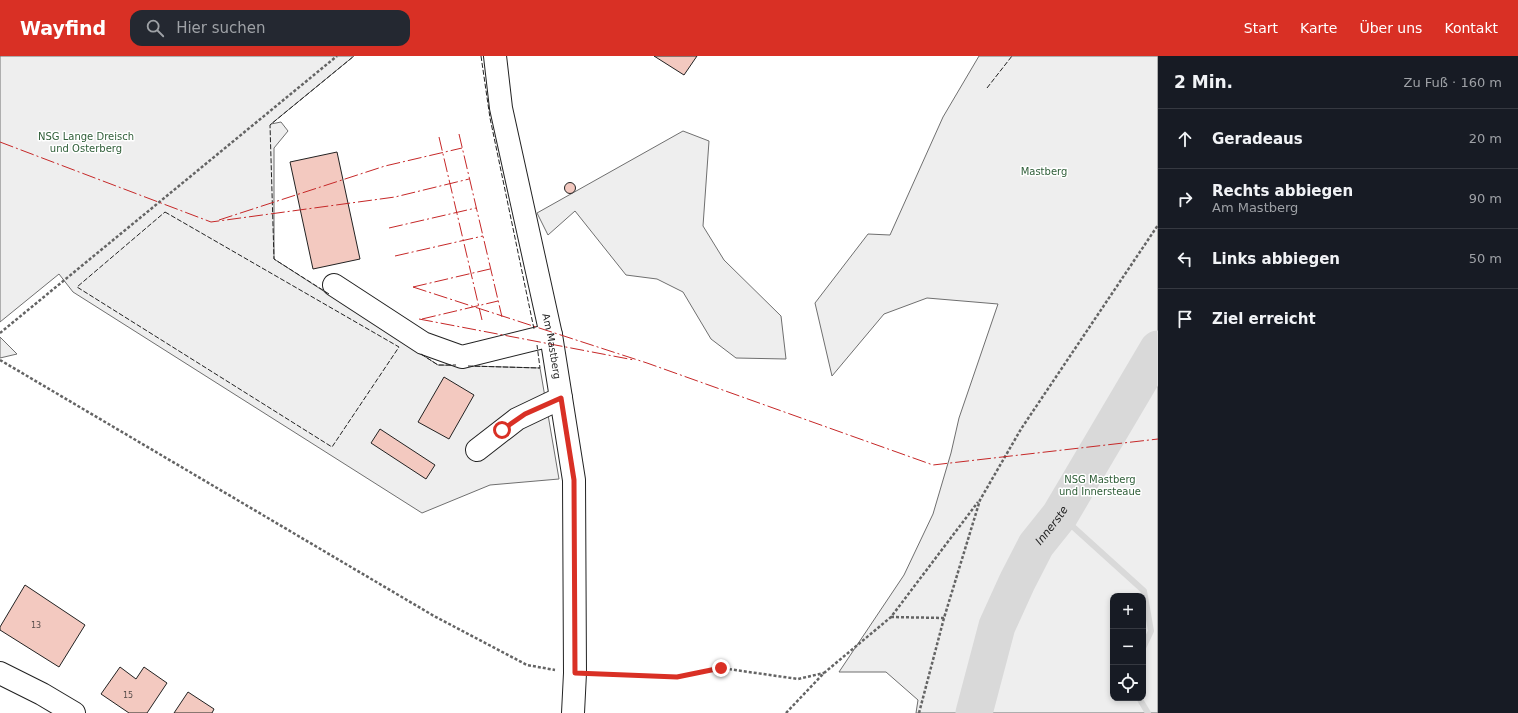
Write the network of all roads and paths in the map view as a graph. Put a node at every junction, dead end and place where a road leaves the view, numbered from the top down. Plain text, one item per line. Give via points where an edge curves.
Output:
1 (337, 56) edge
2 (495, 56) edge
3 (1158, 225) edge
4 (334, 285) dead end
5 (0, 333) edge
6 (551, 334) junction
7 (0, 360) edge
8 (561, 398) junction
9 (477, 450) dead end
10 (980, 500) junction
11 (891, 617) junction
12 (944, 618) junction
13 (0, 673) edge
14 (575, 673) junction
15 (824, 673) junction
16 (74, 713) edge
17 (573, 713) edge
18 (786, 713) edge
19 (920, 713) edge

1 - 5 path
2 - 6 street, Am Mastberg via 501,108
3 - 10 path via 1021,429
4 - 6 street via 422,343 462,357
6 - 8 street, Am Mastberg
7 - 14 path via 434,616 527,665
8 - 9 street via 517,419
8 - 14 street, Am Mastberg via 574,480
10 - 11 path
10 - 12 path
11 - 12 path
11 - 15 path
12 - 19 path
13 - 16 street
14 - 15 path via 677,677 721,668 798,679
14 - 17 street, Am Mastberg
15 - 18 path

